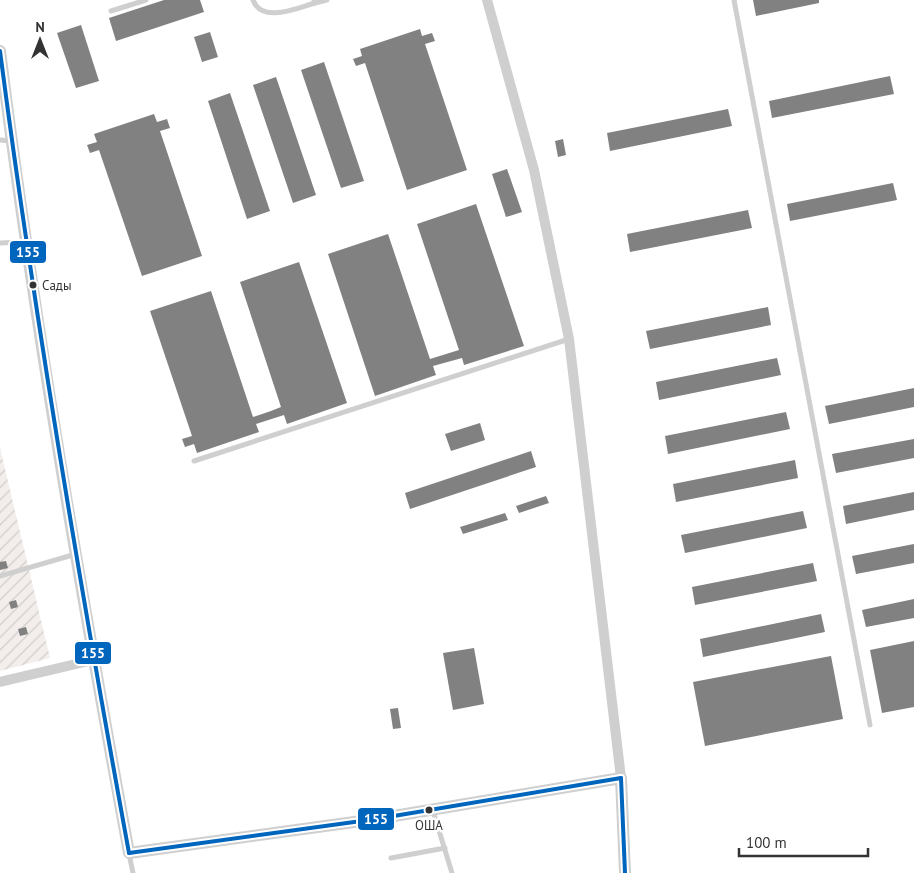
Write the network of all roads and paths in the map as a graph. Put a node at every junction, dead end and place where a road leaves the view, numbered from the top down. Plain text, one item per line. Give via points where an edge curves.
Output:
1 (146, 0) edge
2 (253, 0) edge
3 (327, 0) edge
4 (487, 0) edge
5 (734, 0) edge
6 (314, 2) edge
7 (111, 11) dead end
8 (0, 51) edge
9 (6, 140) edge
10 (24, 242) junction
11 (0, 243) edge
12 (568, 339) junction
13 (194, 461) dead end
14 (76, 554) junction
15 (0, 576) edge
16 (93, 660) junction
17 (0, 682) edge
18 (870, 725) dead end
19 (620, 778) junction
20 (433, 810) junction
21 (445, 848) junction
22 (129, 853) junction
23 (391, 858) dead end
24 (132, 873) edge
25 (452, 873) edge
26 (625, 873) edge

1 - 7 lane
2 - 6 lane via 262,11 275,14
3 - 6 lane
4 - 12 street via 534,170
5 - 18 lane
8 - 9 street
9 - 10 street
10 - 11 lane
10 - 14 street
12 - 13 lane
12 - 19 street
14 - 15 lane
14 - 16 street
16 - 17 street
16 - 22 street
19 - 20 street
19 - 26 street
20 - 21 lane
20 - 22 street
21 - 23 lane
21 - 25 lane
22 - 24 lane

